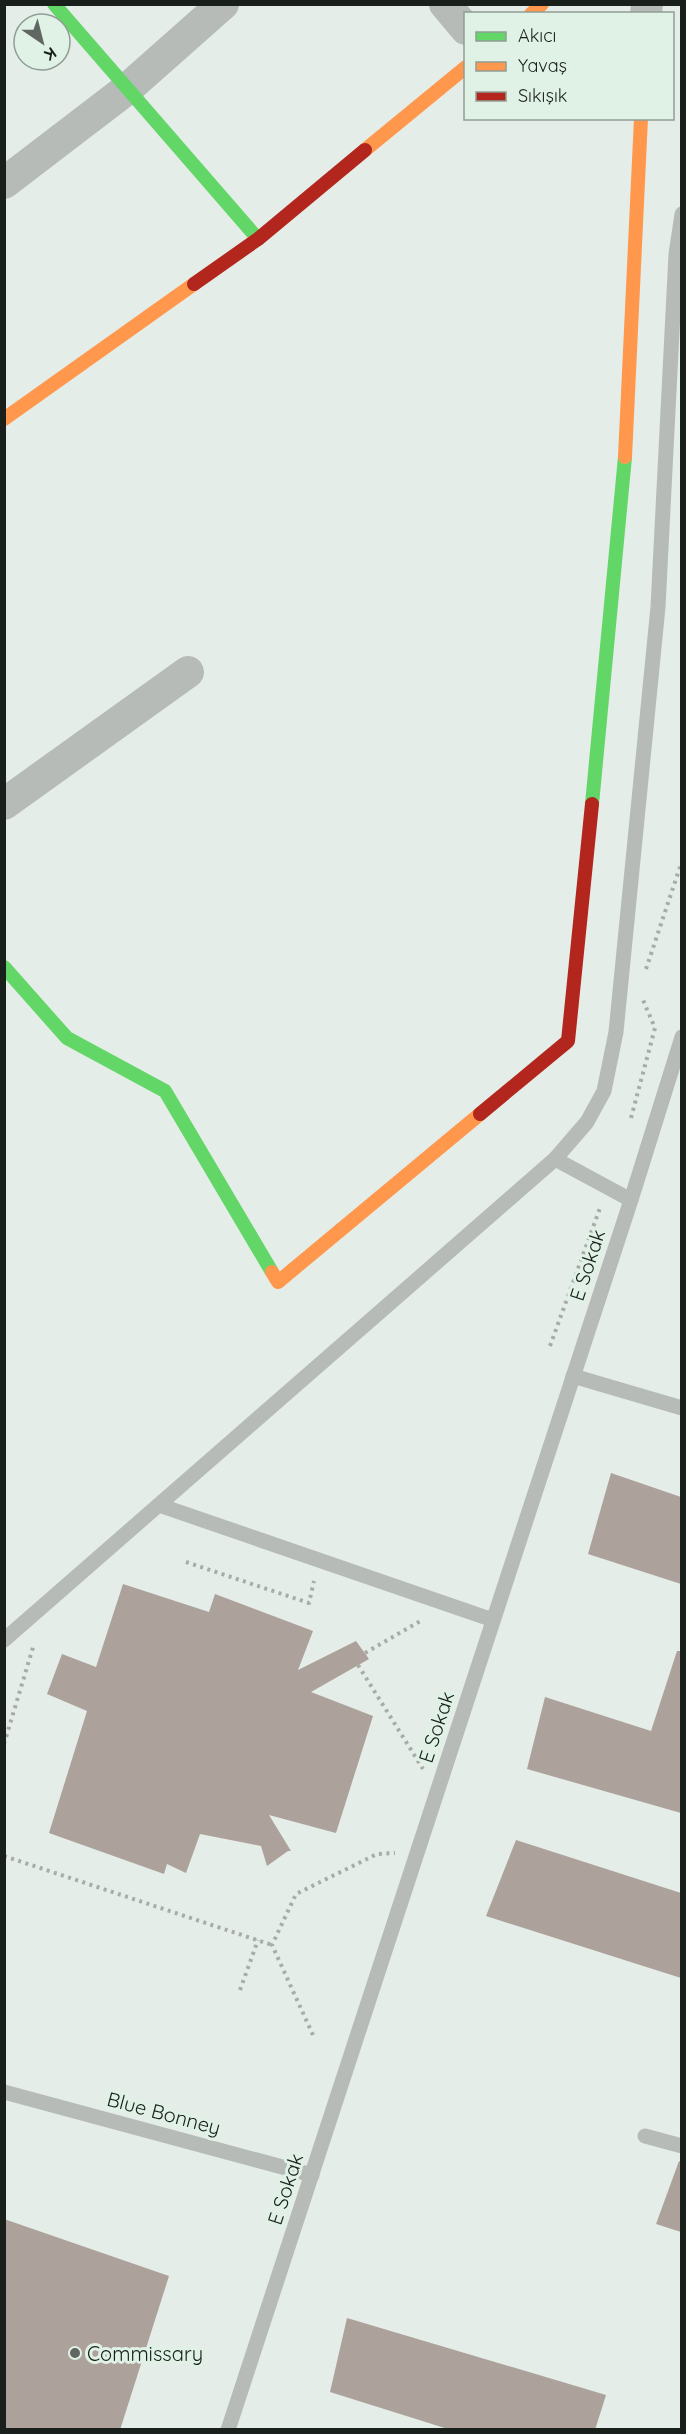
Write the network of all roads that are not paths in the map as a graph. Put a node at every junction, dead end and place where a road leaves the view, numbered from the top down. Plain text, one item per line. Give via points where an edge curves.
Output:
1 (54, 4) edge
2 (223, 4) edge
3 (445, 4) edge
4 (464, 28) edge
5 (464, 68) edge
6 (127, 89) junction
7 (641, 120) edge
8 (4, 183) edge
9 (681, 214) edge
10 (258, 239) junction
11 (5, 417) edge
12 (188, 672) dead end
13 (4, 804) edge
14 (4, 968) edge
15 (681, 1037) edge
16 (555, 1160) junction
17 (631, 1200) junction
18 (573, 1376) junction
19 (681, 1408) edge
20 (159, 1505) junction
21 (493, 1620) junction
22 (4, 1640) edge
23 (4, 2092) edge
24 (645, 2136) dead end
25 (681, 2146) edge
26 (312, 2175) junction
27 (228, 2430) edge

1 - 6 street
2 - 6 street
3 - 4 street
5 - 10 street
6 - 8 street
6 - 10 street
7 - 14 street via 624,486 568,1041 278,1282 165,1091 68,1038
9 - 16 lane via 658,607 616,1032 604,1091 587,1122
10 - 11 street
12 - 13 street
15 - 17 lane, E Sokak
16 - 17 lane
16 - 20 lane
17 - 18 lane, E Sokak
18 - 19 lane
18 - 21 lane, E Sokak
20 - 21 lane
20 - 22 lane
21 - 26 lane, E Sokak
23 - 26 lane, Blue Bonney
24 - 25 lane
26 - 27 lane, E Sokak

